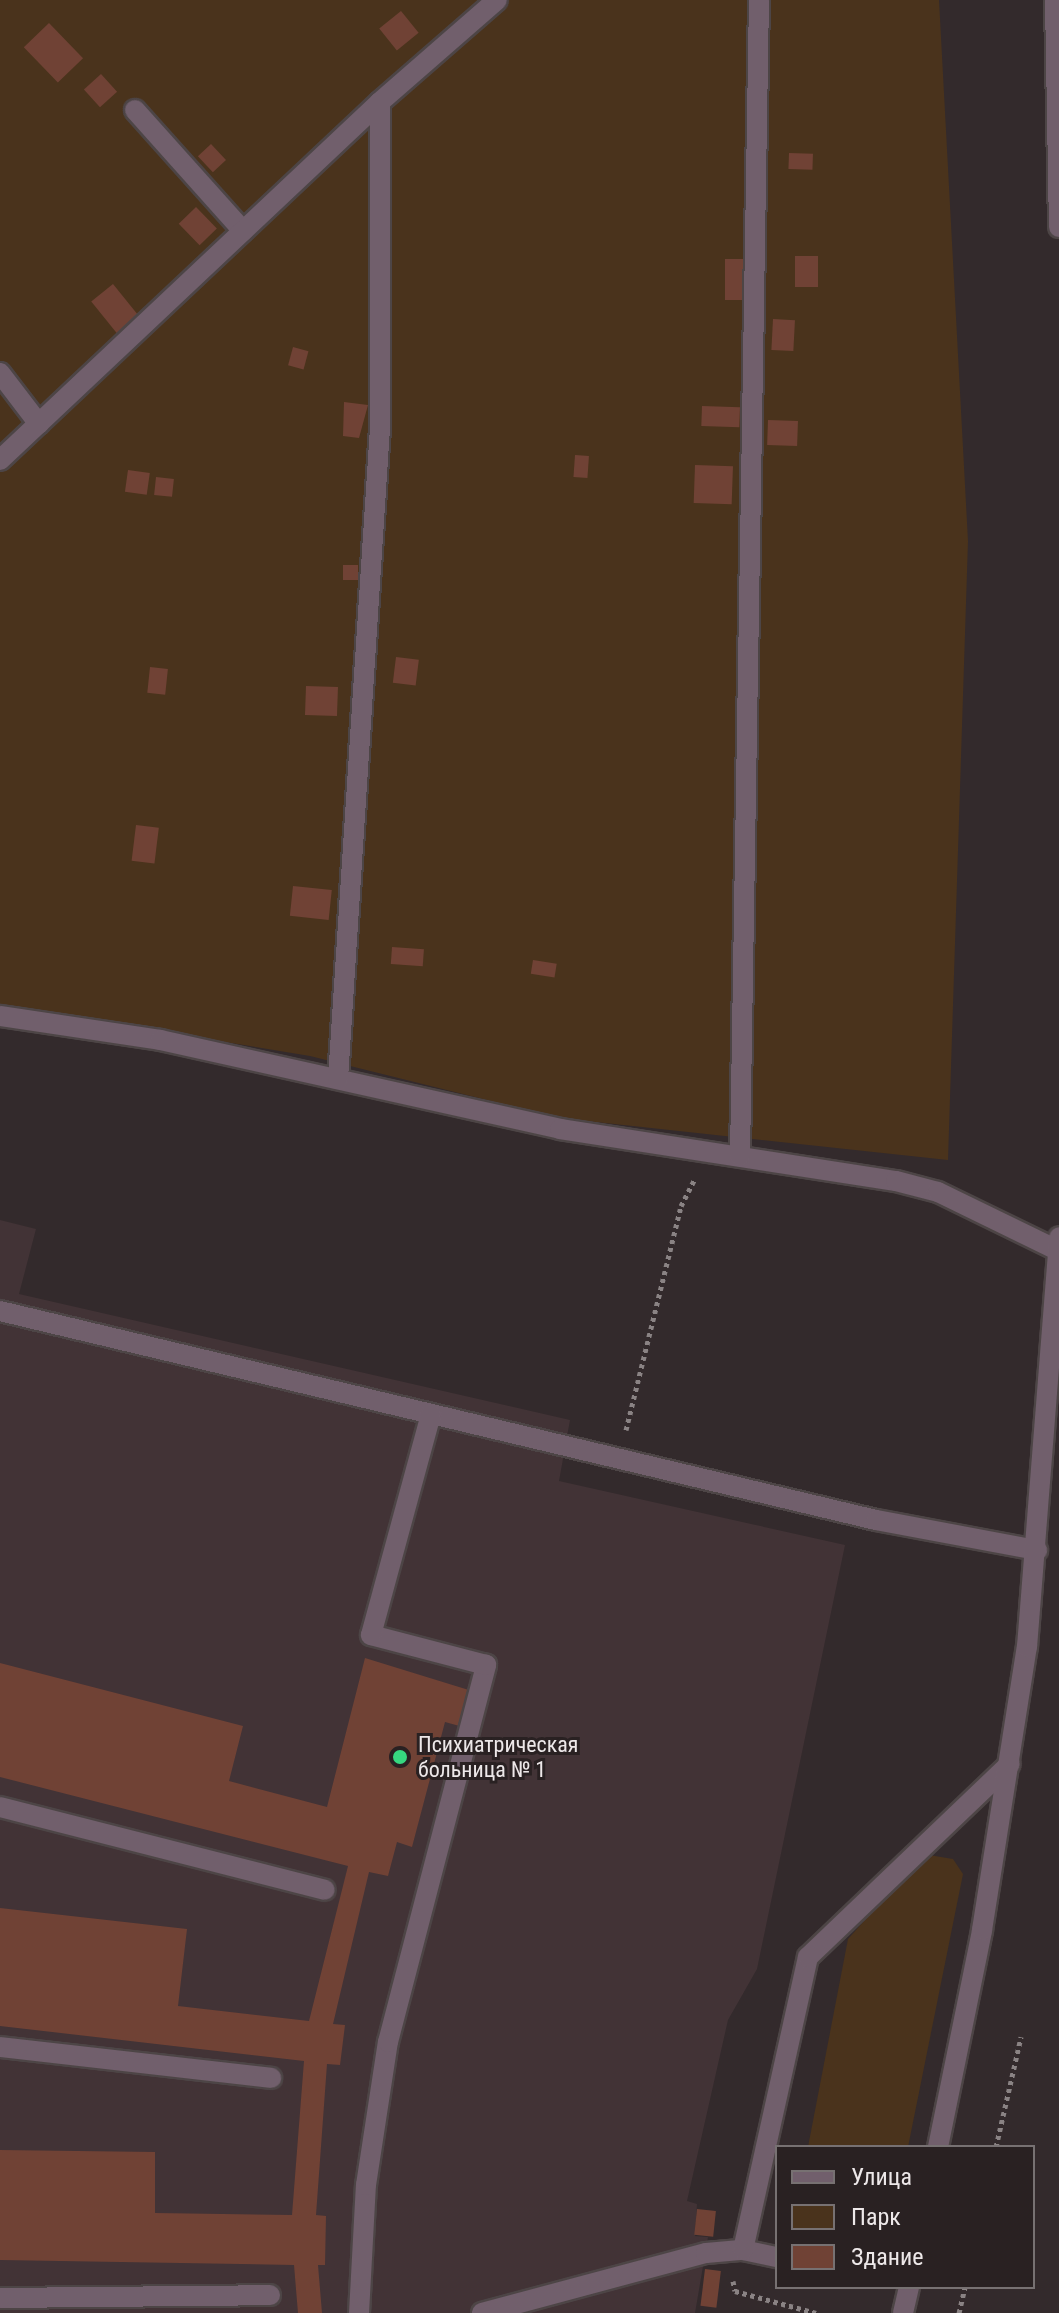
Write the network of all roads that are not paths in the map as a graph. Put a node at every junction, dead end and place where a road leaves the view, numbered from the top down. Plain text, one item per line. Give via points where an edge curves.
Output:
1 (497, 0) edge
2 (759, 0) edge
3 (1055, 0) edge
4 (380, 102) junction
5 (135, 110) dead end
6 (1059, 227) edge
7 (243, 231) junction
8 (0, 373) edge
9 (39, 424) junction
10 (0, 460) edge
11 (0, 1016) edge
12 (338, 1079) junction
13 (740, 1156) junction
14 (1059, 1237) edge
15 (1059, 1251) edge
16 (1058, 1287) edge
17 (0, 1311) edge
18 (431, 1414) junction
19 (1037, 1550) junction
20 (1010, 1764) junction
21 (0, 1807) edge
22 (325, 1890) dead end
23 (0, 2047) edge
24 (271, 2078) dead end
25 (938, 2145) edge
26 (735, 2251) junction
27 (775, 2257) edge
28 (909, 2289) edge
29 (270, 2295) dead end
30 (0, 2298) edge
31 (540, 2305) edge
32 (359, 2313) edge
33 (482, 2313) edge
34 (903, 2313) edge

1 - 4 street
2 - 13 street
3 - 6 street
4 - 7 street
4 - 12 street via 380,428
5 - 7 street
7 - 9 street
8 - 9 street
9 - 10 street
11 - 12 street via 160,1040
12 - 13 street via 560,1129
13 - 15 street via 938,1192
14 - 15 street
15 - 16 street
16 - 19 street
17 - 18 street
18 - 19 street via 876,1520
18 - 32 street via 371,1635 486,1665 388,2042 366,2185
19 - 20 street
20 - 25 street
20 - 26 street via 808,1957
21 - 22 street
23 - 24 street
26 - 27 street
26 - 31 street
28 - 34 street
29 - 30 street
31 - 33 street

